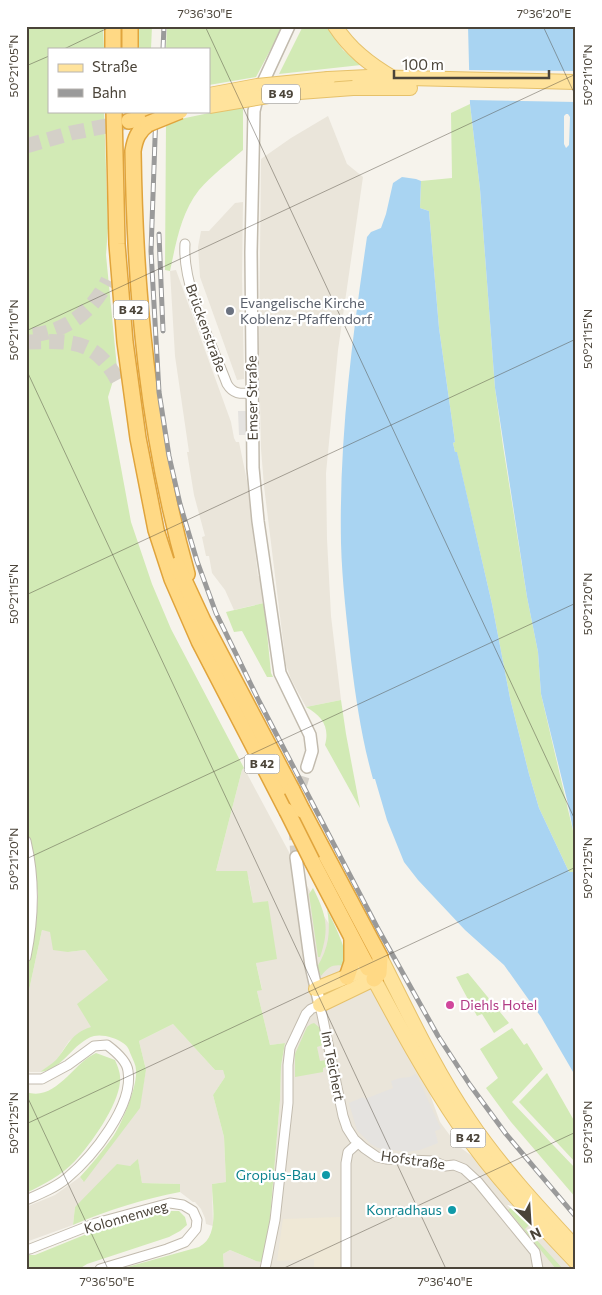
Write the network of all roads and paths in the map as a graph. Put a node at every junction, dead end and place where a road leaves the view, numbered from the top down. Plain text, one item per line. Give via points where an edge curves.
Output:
1 (113, 26) edge
2 (121, 26) edge
3 (130, 26) edge
4 (289, 26) edge
5 (335, 26) edge
6 (113, 48) edge
7 (121, 48) edge
8 (130, 48) edge
9 (393, 78) junction
10 (576, 82) edge
11 (427, 84) junction
12 (576, 91) edge
13 (210, 95) edge
14 (210, 106) edge
15 (170, 112) edge
16 (132, 116) edge
17 (117, 244) junction
18 (185, 244) dead end
19 (108, 280) tunnel mouth
20 (118, 381) tunnel mouth
21 (251, 393) junction
22 (138, 438) junction
23 (196, 607) junction
24 (307, 767) tunnel mouth
25 (295, 811) junction
26 (26, 840) edge
27 (296, 857) tunnel mouth
28 (352, 938) junction
29 (26, 957) edge
30 (377, 965) junction
31 (348, 977) junction
32 (316, 989) junction
33 (320, 1005) junction
34 (26, 1079) edge
35 (358, 1143) junction
36 (26, 1200) edge
37 (576, 1248) edge
38 (26, 1250) edge
39 (576, 1262) edge
40 (100, 1269) edge
41 (265, 1269) edge
42 (346, 1269) edge
43 (538, 1269) edge

1 - 6 highway
2 - 7 highway
3 - 8 highway
4 - 21 street, Emser Straße via 259,91 254,111
5 - 9 main road, B 49 via 354,51
9 - 11 main road, B 49
9 - 13 main road, B 49, bridge via 328,79
10 - 11 main road, B 49
11 - 12 main road, B 49
11 - 14 main road, B 49, bridge via 286,93
15 - 16 highway, bridge
16 - 17 highway, B 42
16 - 23 highway via 140,131 133,151 136,255 153,417 167,494
16 - 23 highway, B 42 via 124,207 128,285 144,423 166,530
17 - 19 highway
17 - 22 highway, B 42 via 125,342
18 - 21 street, Brückenstraße via 190,284 227,384 236,393
20 - 22 highway
21 - 24 street, Emser Straße via 258,521 274,635 280,673 310,735 312,751
22 - 25 highway, B 42 via 156,530 175,587 199,641
23 - 25 highway, B 42, bridge via 292,790
25 - 28 highway, B 42, bridge via 312,861
25 - 30 highway, B 42
26 - 29 street via 32,867 33,915
27 - 32 street, Im Teichert
28 - 30 highway, B 42
28 - 31 highway, B 42
30 - 31 main road
30 - 33 main road
30 - 37 main road, B 42 via 397,990 468,1120 522,1189
30 - 39 main road, B 42 via 384,997 422,1067 460,1126 506,1185
31 - 32 main road
32 - 33 street, Im Teichert
33 - 35 street, Im Teichert via 345,1122
33 - 41 street via 306,1014 290,1048 276,1220
34 - 36 street via 42,1079 94,1046 107,1045 118,1054 128,1070 128,1084 120,1112 101,1142 66,1179
35 - 42 street via 346,1157
35 - 43 street, Hofstraße via 370,1153 386,1159 429,1161 464,1169 536,1252
38 - 40 street, Kolonnenweg via 96,1223 170,1203 193,1211 196,1229 185,1242

